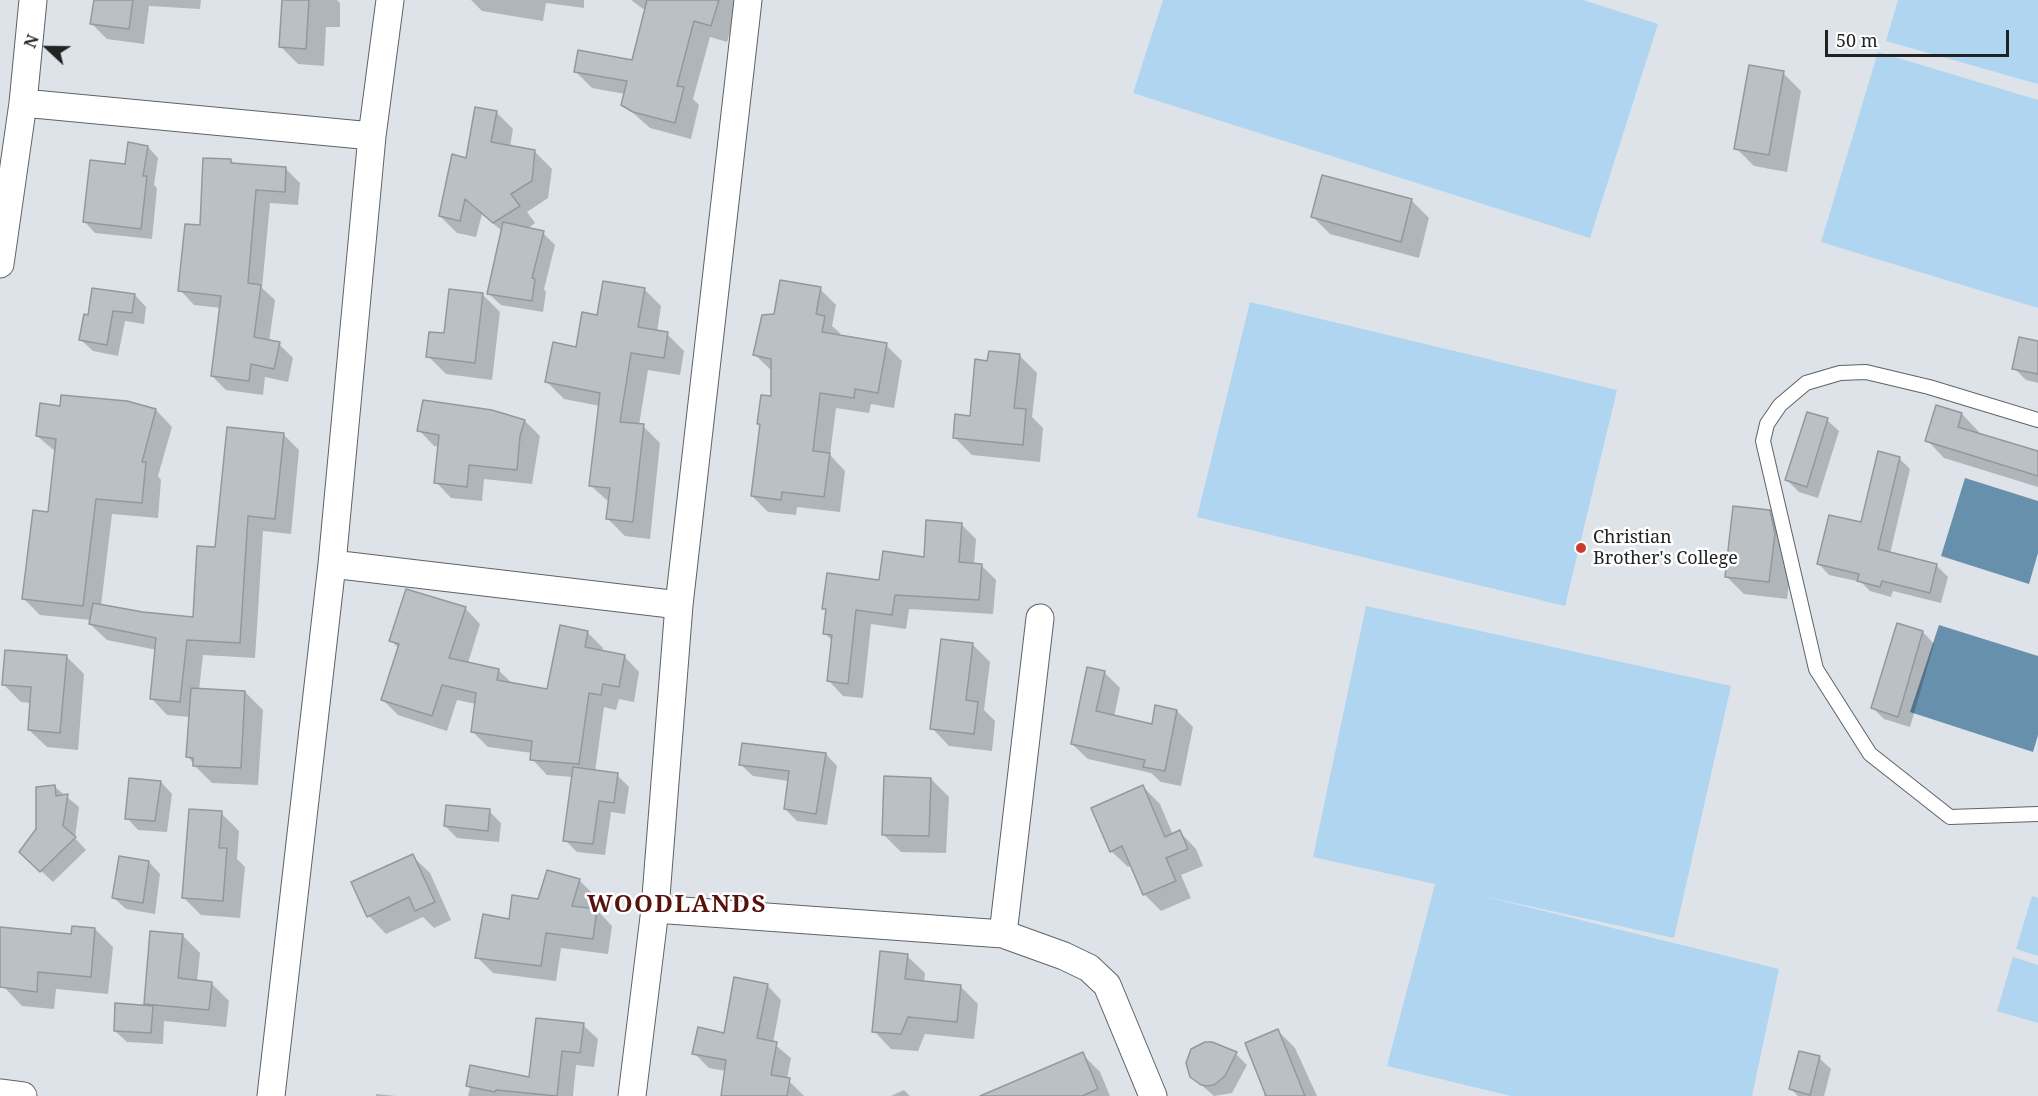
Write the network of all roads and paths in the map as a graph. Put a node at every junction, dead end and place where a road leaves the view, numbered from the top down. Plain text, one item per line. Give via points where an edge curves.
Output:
1 (33, 0) edge
2 (390, 0) edge
3 (748, 0) edge
4 (23, 103) junction
5 (372, 136) junction
6 (0, 264) edge
7 (2038, 420) edge
8 (332, 564) junction
9 (680, 605) junction
10 (1040, 618) dead end
11 (2038, 813) edge
12 (655, 909) junction
13 (1003, 934) junction
14 (0, 1093) edge
15 (22, 1096) edge
16 (271, 1096) edge
17 (632, 1096) edge
18 (1153, 1096) edge

1 - 4 street
2 - 5 street
3 - 9 street
4 - 5 street
4 - 6 street
5 - 8 street
7 - 11 lane via 1866,372 1840,373 1806,383 1780,405 1767,424 1763,441 1816,669 1870,754 1950,817
8 - 9 street
8 - 16 street
9 - 12 street
10 - 13 street
12 - 13 street
12 - 17 street
13 - 18 street via 1089,968 1107,985
14 - 15 street

